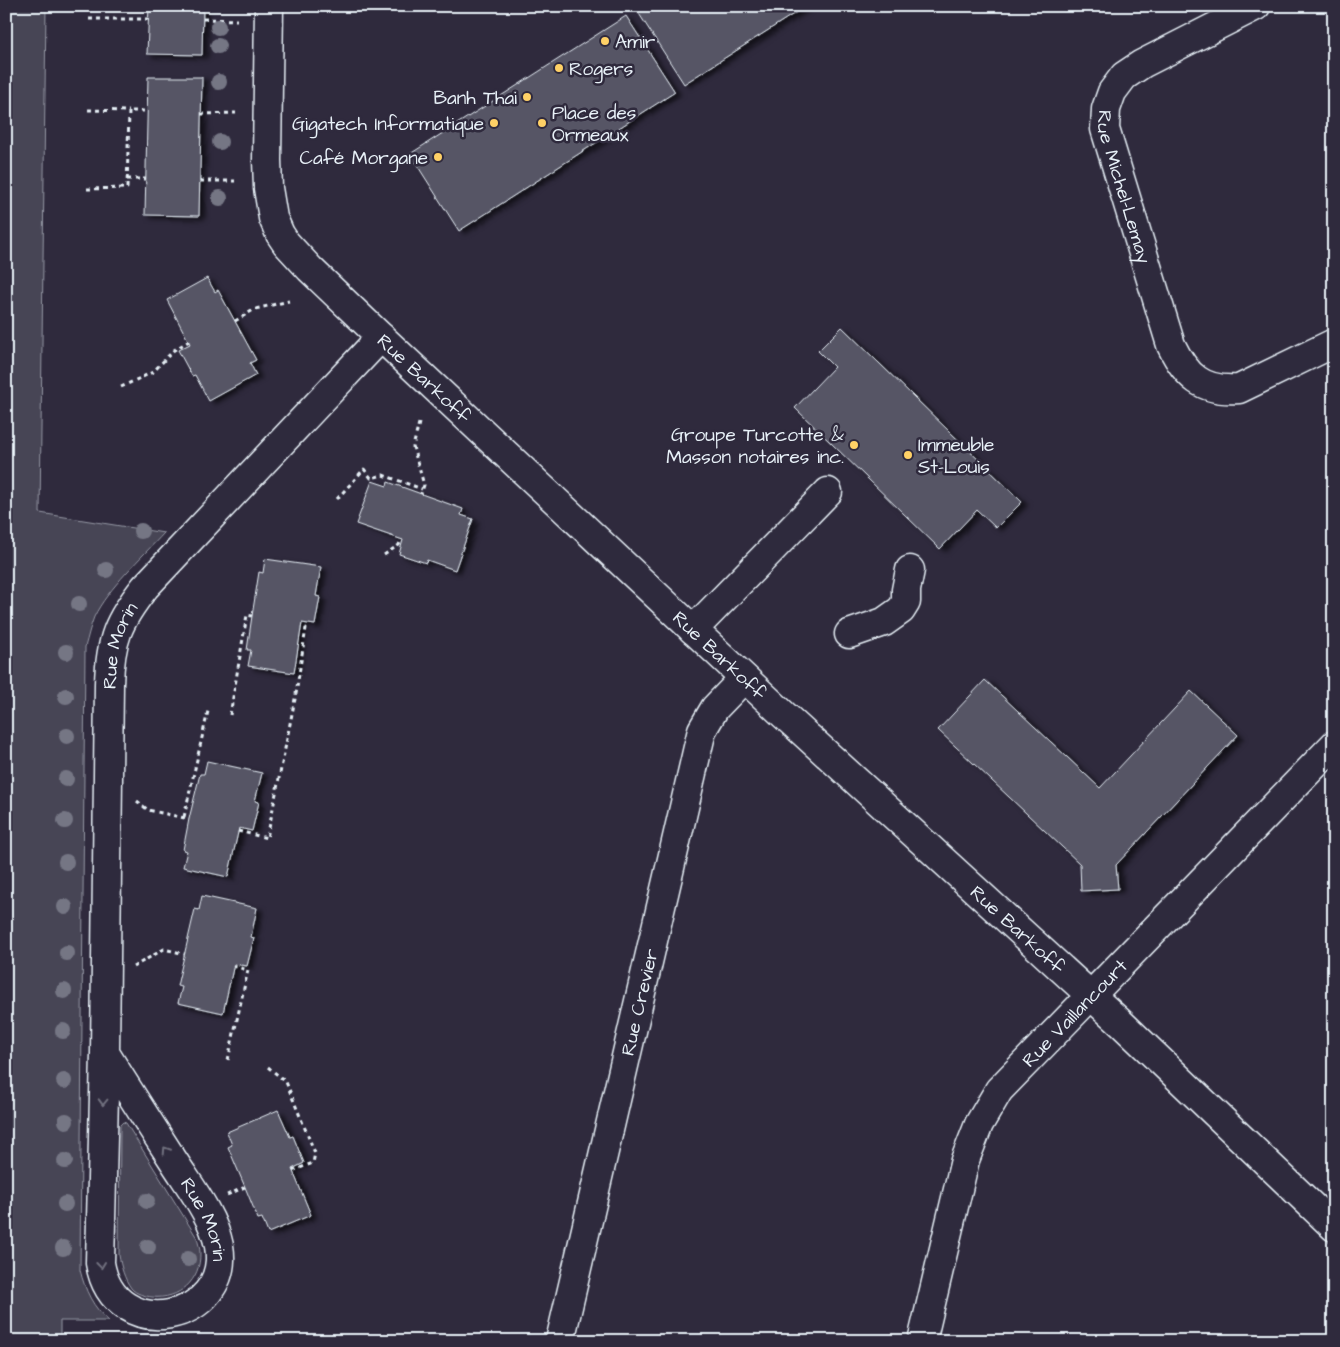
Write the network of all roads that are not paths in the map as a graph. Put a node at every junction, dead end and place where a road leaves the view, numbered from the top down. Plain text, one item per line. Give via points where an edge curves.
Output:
1 (269, 6) edge
2 (1256, 6) edge
3 (381, 337) junction
4 (1334, 343) edge
5 (828, 492) dead end
6 (910, 570) dead end
7 (693, 630) junction
8 (849, 634) dead end
9 (744, 678) junction
10 (1334, 745) edge
11 (1090, 995) junction
12 (105, 1054) junction
13 (1334, 1227) edge
14 (560, 1341) edge
15 (922, 1341) edge

1 - 3 street, Rue Barkoff via 267,160 273,218 280,234 298,256
2 - 4 street, Rue Michel-Lemay via 1124,76 1112,92 1106,109 1105,129 1171,345 1179,362 1190,374 1207,386 1239,389
3 - 7 street, Rue Barkoff
3 - 12 street, Rue Morin via 146,587 117,630 110,661
5 - 7 street
6 - 8 street via 906,602 901,610 884,622
7 - 9 street, Rue Barkoff
9 - 11 street, Rue Barkoff
9 - 14 street, Rue Crevier via 716,708 702,730
10 - 11 street, Rue Vaillancourt
11 - 13 street, Rue Barkoff
11 - 15 street, Rue Vaillancourt via 999,1090 979,1124 965,1160
12 -> 12 street, Rue Morin via 100,1246 104,1281 114,1296 136,1313 155,1317 174,1314 200,1300 214,1284 220,1266 216,1234 197,1197

